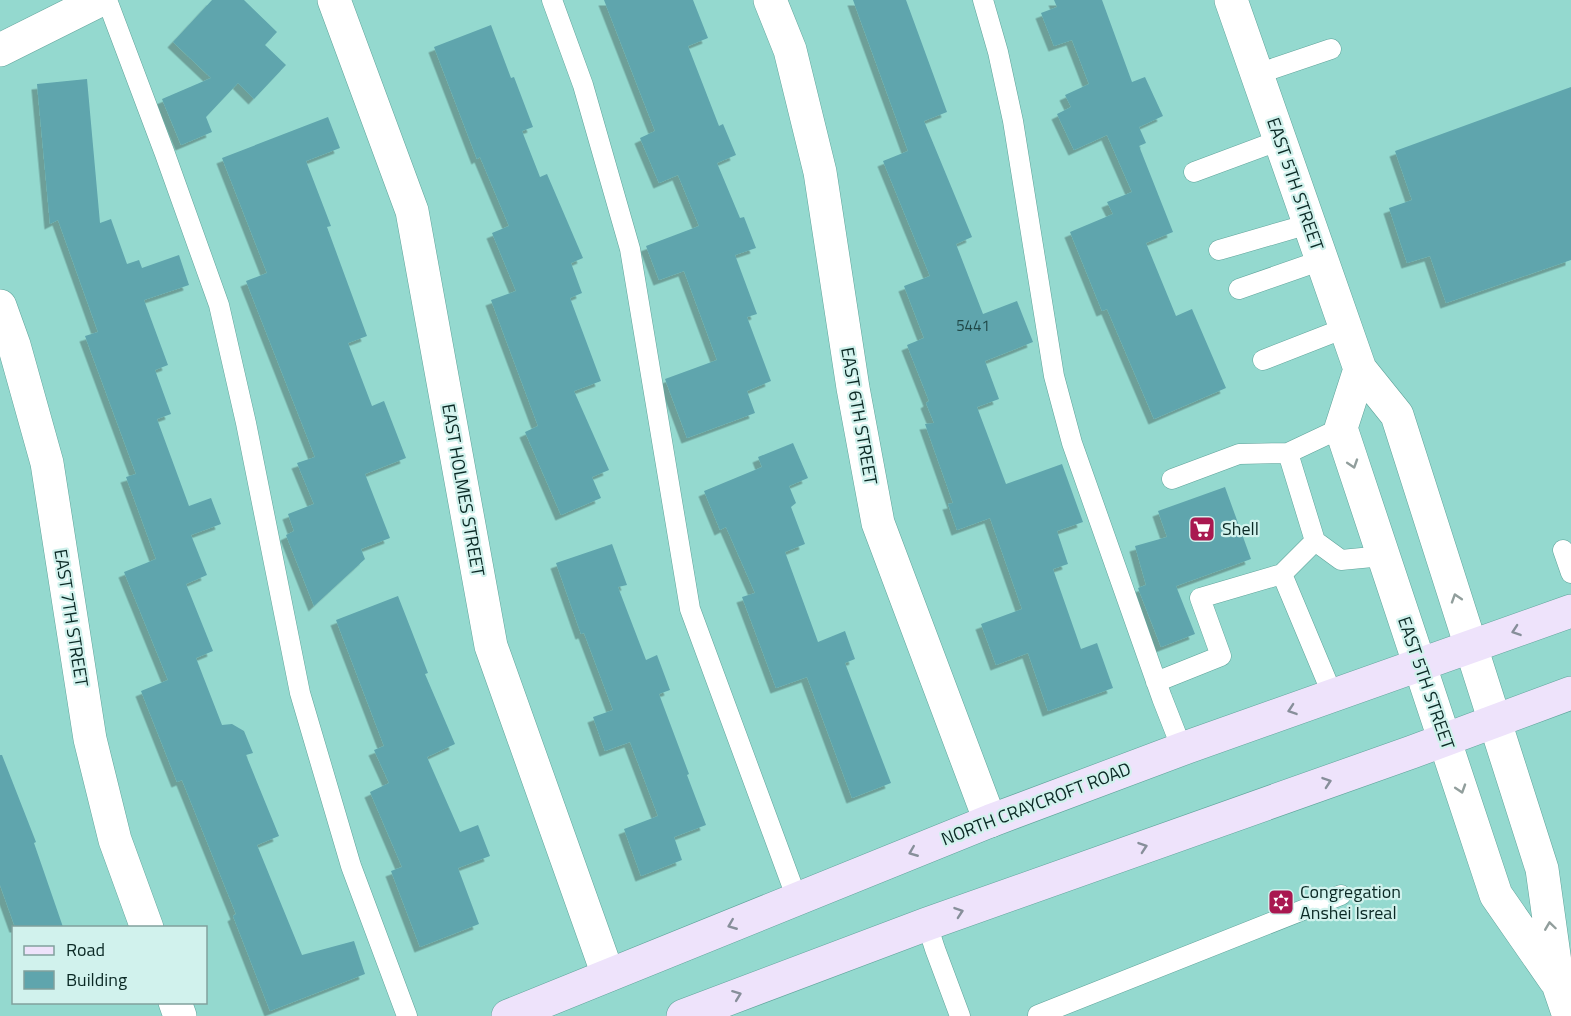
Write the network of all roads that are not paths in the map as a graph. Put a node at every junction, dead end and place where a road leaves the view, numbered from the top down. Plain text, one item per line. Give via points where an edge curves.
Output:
1 (100, 0) edge
2 (107, 0) edge
3 (334, 0) edge
4 (552, 0) edge
5 (770, 0) edge
6 (983, 0) edge
7 (1231, 0) edge
8 (1331, 49) dead end
9 (0, 50) edge
10 (1257, 75) junction
11 (1280, 140) junction
12 (1194, 172) dead end
13 (1309, 224) junction
14 (1219, 250) dead end
15 (1322, 260) junction
16 (1239, 290) dead end
17 (0, 306) edge
18 (1345, 328) junction
19 (1263, 360) dead end
20 (1360, 369) junction
21 (1341, 428) junction
22 (1288, 453) junction
23 (1172, 479) dead end
24 (1315, 541) junction
25 (1563, 550) dead end
26 (1383, 556) junction
27 (1571, 573) edge
28 (1282, 574) junction
29 (1571, 611) edge
30 (1472, 647) junction
31 (1420, 665) junction
32 (1156, 682) junction
33 (1571, 693) edge
34 (1333, 696) junction
35 (1495, 721) junction
36 (1445, 740) junction
37 (1182, 749) junction
38 (990, 820) junction
39 (1341, 895) dead end
40 (797, 899) junction
41 (927, 924) junction
42 (147, 926) edge
43 (608, 975) junction
44 (1558, 984) junction
45 (407, 1016) edge
46 (508, 1016) edge
47 (683, 1016) edge
48 (960, 1016) edge
49 (1038, 1016) edge
50 (1569, 1016) edge

1 - 9 street
2 - 45 lane via 219,305 300,693 351,866
3 - 43 street, EAST HOLMES STREET via 412,211 491,646
4 - 40 lane via 583,85 630,249 690,609
5 - 38 street, EAST 6TH STREET via 790,50 820,172 878,523
6 - 32 lane via 1013,121 1054,376 1072,443
7 - 10 street, EAST 5TH STREET
8 - 10 lane
10 - 11 street, EAST 5TH STREET
11 - 12 lane
11 - 13 street, EAST 5TH STREET
13 - 14 lane
13 - 15 street, EAST 5TH STREET
15 - 16 lane
15 - 18 street, EAST 5TH STREET
17 - 42 street, EAST 7TH STREET via 47,463 90,739 115,840
18 - 19 lane
18 - 20 street, EAST 5TH STREET
20 - 21 street
30 -> 20 street, EAST 5TH STREET via 1397,415
21 - 22 lane
21 -> 26 street, EAST 5TH STREET
22 - 23 lane via 1239,454
22 - 24 lane
24 - 26 lane via 1341,560
24 - 28 lane
25 - 27 lane
26 - 31 street, EAST 5TH STREET
28 - 32 lane via 1200,598 1221,656
28 - 34 lane
29 -> 30 main road, NORTH CRAYCROFT ROAD
30 - 31 main road, NORTH CRAYCROFT ROAD
30 - 35 street, EAST 5TH STREET
31 - 34 main road, NORTH CRAYCROFT ROAD
31 - 36 street, EAST 5TH STREET
32 - 37 lane
33 - 35 main road
34 -> 37 main road, NORTH CRAYCROFT ROAD
35 - 36 main road
44 -> 35 street, EAST 5TH STREET via 1542,869
41 -> 36 main road
36 -> 44 street, EAST 5TH STREET via 1496,895
37 - 38 main road, NORTH CRAYCROFT ROAD
38 -> 40 main road, NORTH CRAYCROFT ROAD
39 - 49 lane
40 -> 43 main road, NORTH CRAYCROFT ROAD
47 -> 41 main road
41 - 48 lane
43 - 46 main road, NORTH CRAYCROFT ROAD
44 - 50 street, EAST 5TH STREET

